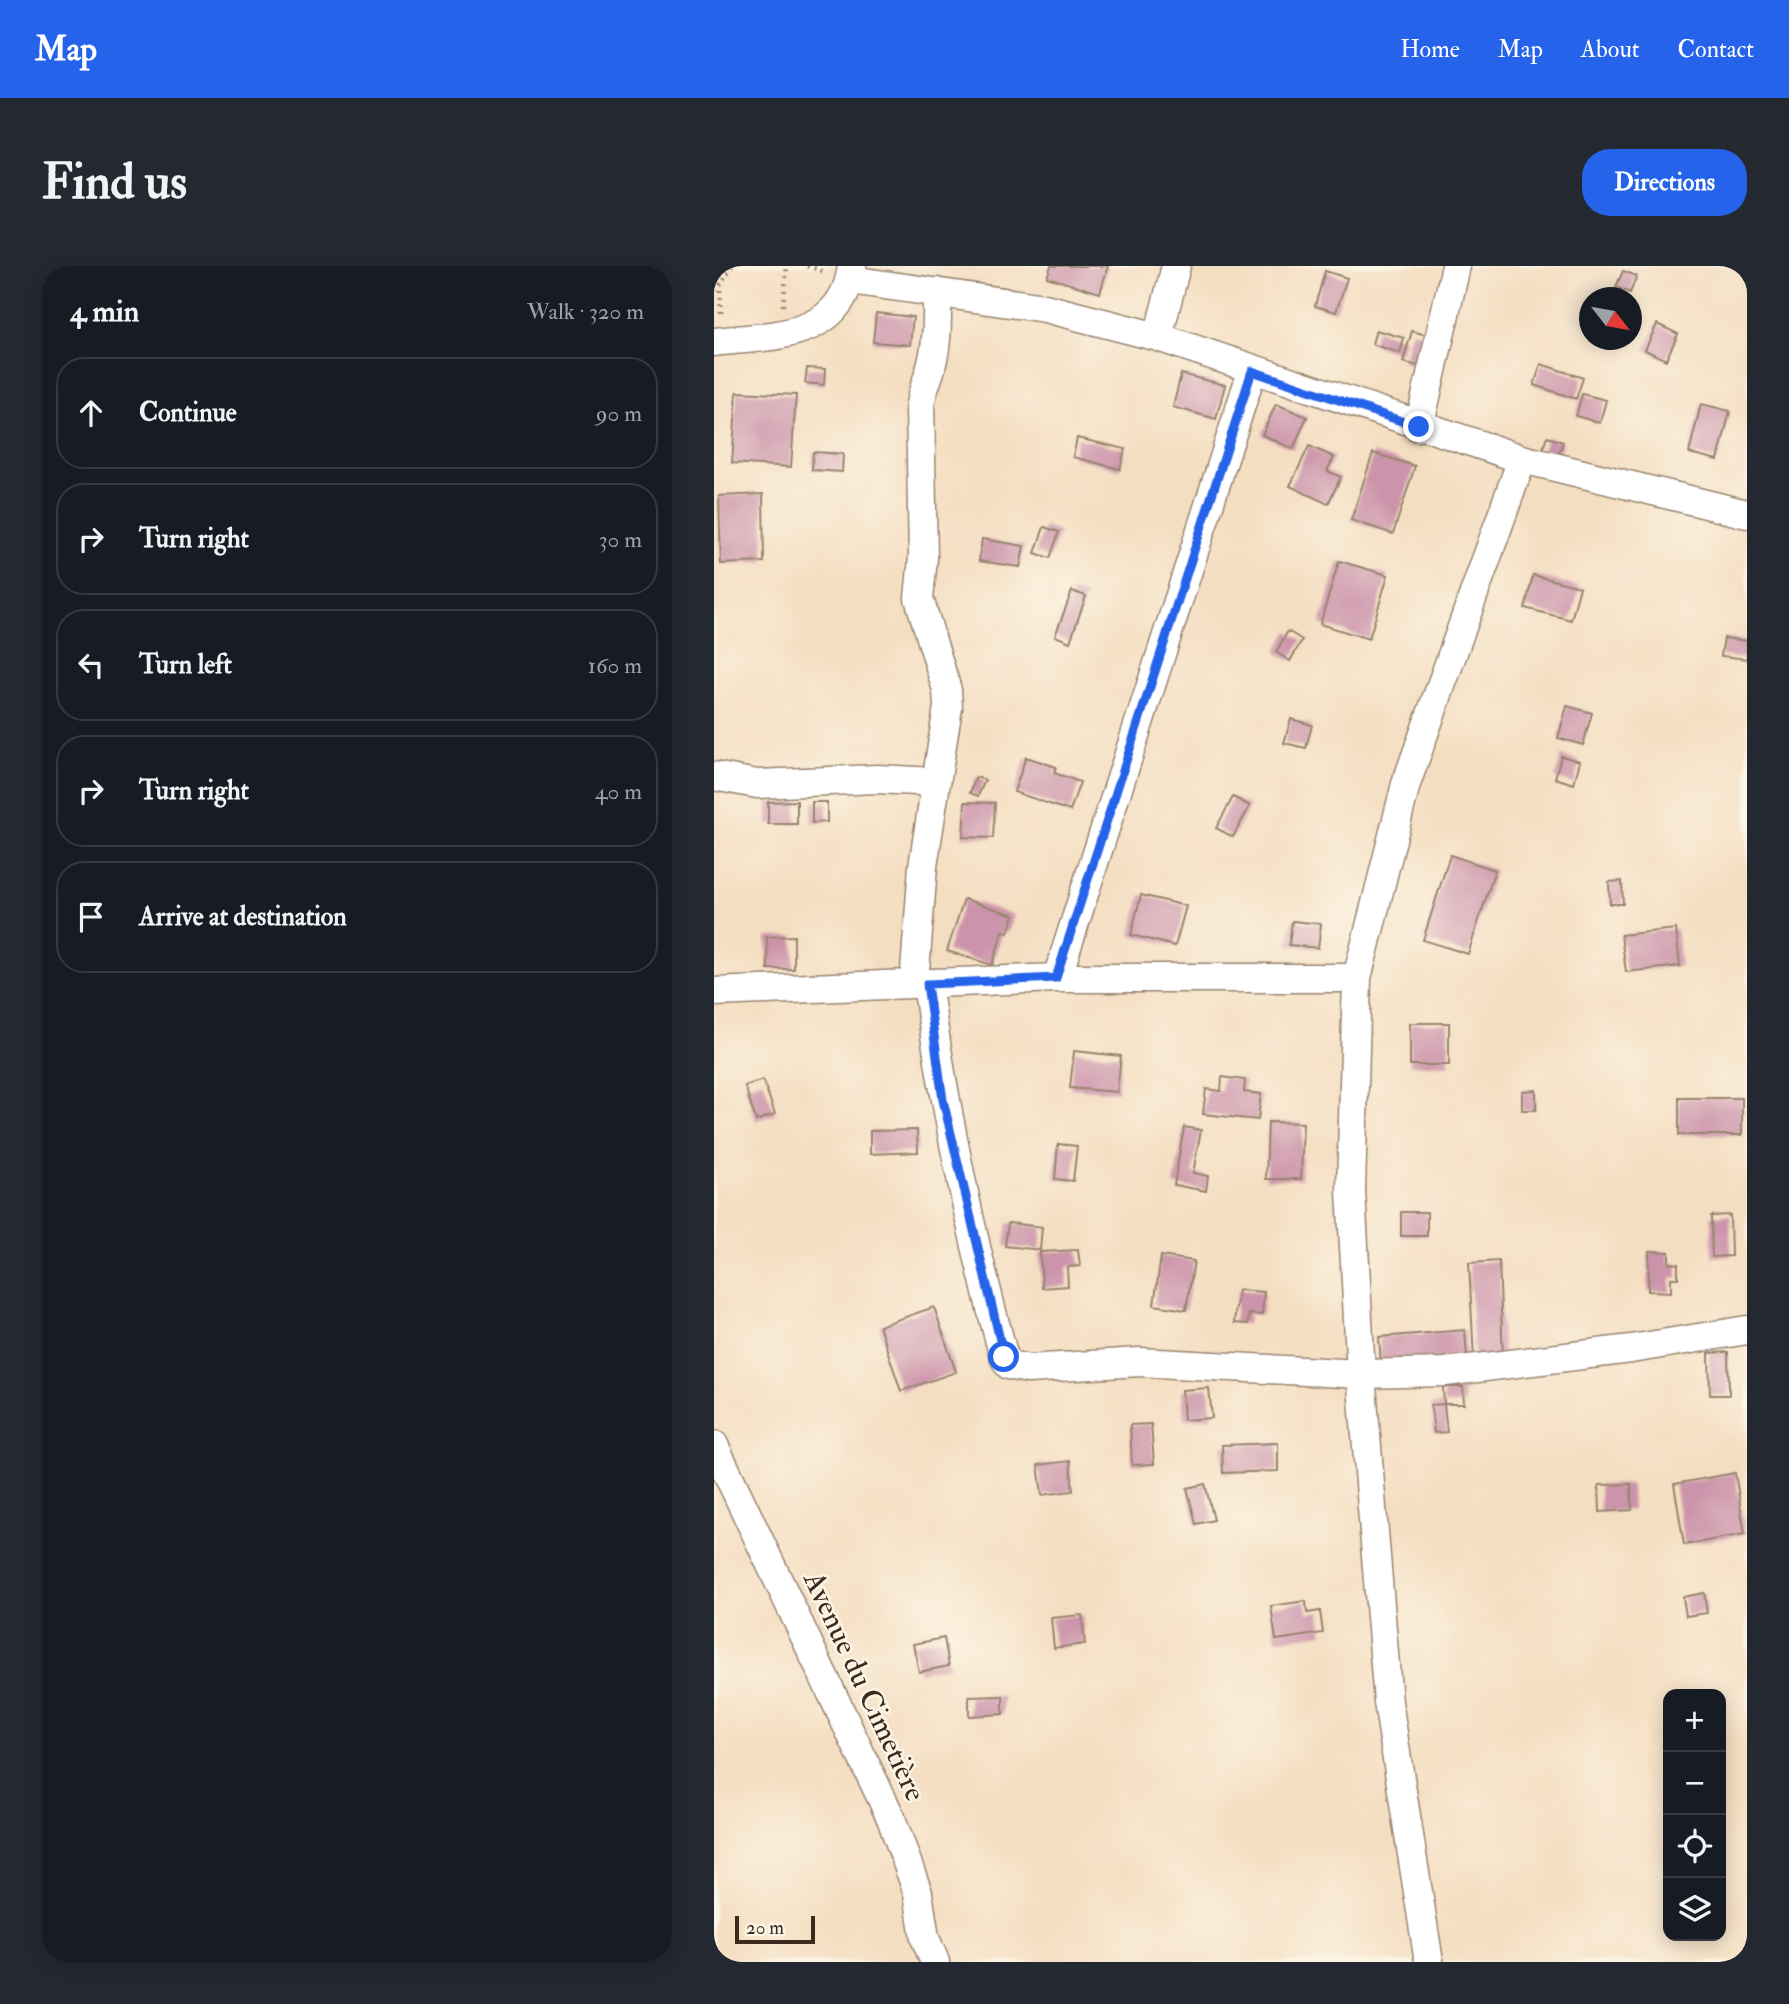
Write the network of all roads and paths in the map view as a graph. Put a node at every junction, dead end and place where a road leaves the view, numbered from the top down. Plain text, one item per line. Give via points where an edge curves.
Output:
1 (732, 266) edge
2 (787, 266) edge
3 (1176, 266) edge
4 (1456, 266) edge
5 (851, 273) edge
6 (937, 292) junction
7 (721, 313) dead end
8 (784, 335) junction
9 (1158, 337) junction
10 (714, 342) edge
11 (1252, 371) junction
12 (1419, 427) junction
13 (1522, 459) junction
14 (1747, 514) edge
15 (714, 776) edge
16 (936, 782) junction
17 (1056, 978) junction
18 (1357, 978) junction
19 (920, 984) junction
20 (714, 992) edge
21 (1747, 1330) edge
22 (1361, 1374) junction
23 (714, 1445) edge
24 (936, 1962) edge
25 (1429, 1962) edge

1 - 7 path via 720,285
2 - 8 path
3 - 9 street
4 - 12 street
5 - 6 street
5 - 8 street via 843,298 829,316
6 - 9 street via 1045,308
6 - 16 street via 937,335 920,405 923,558 919,598 947,690
8 - 10 street
9 - 11 street
11 - 12 street
11 - 17 street
12 - 13 street
13 - 14 street
13 - 18 street via 1406,783
15 - 16 street via 757,784 877,779
16 - 19 street via 922,879
17 - 18 street
17 - 19 street
18 - 22 street via 1351,1191
19 - 20 street
19 - 22 street via 989,1301 1009,1365 1028,1369 1139,1362
21 - 22 street via 1445,1372
22 - 25 street via 1388,1702
23 - 24 street, Avenue du Cimetière via 891,1818

